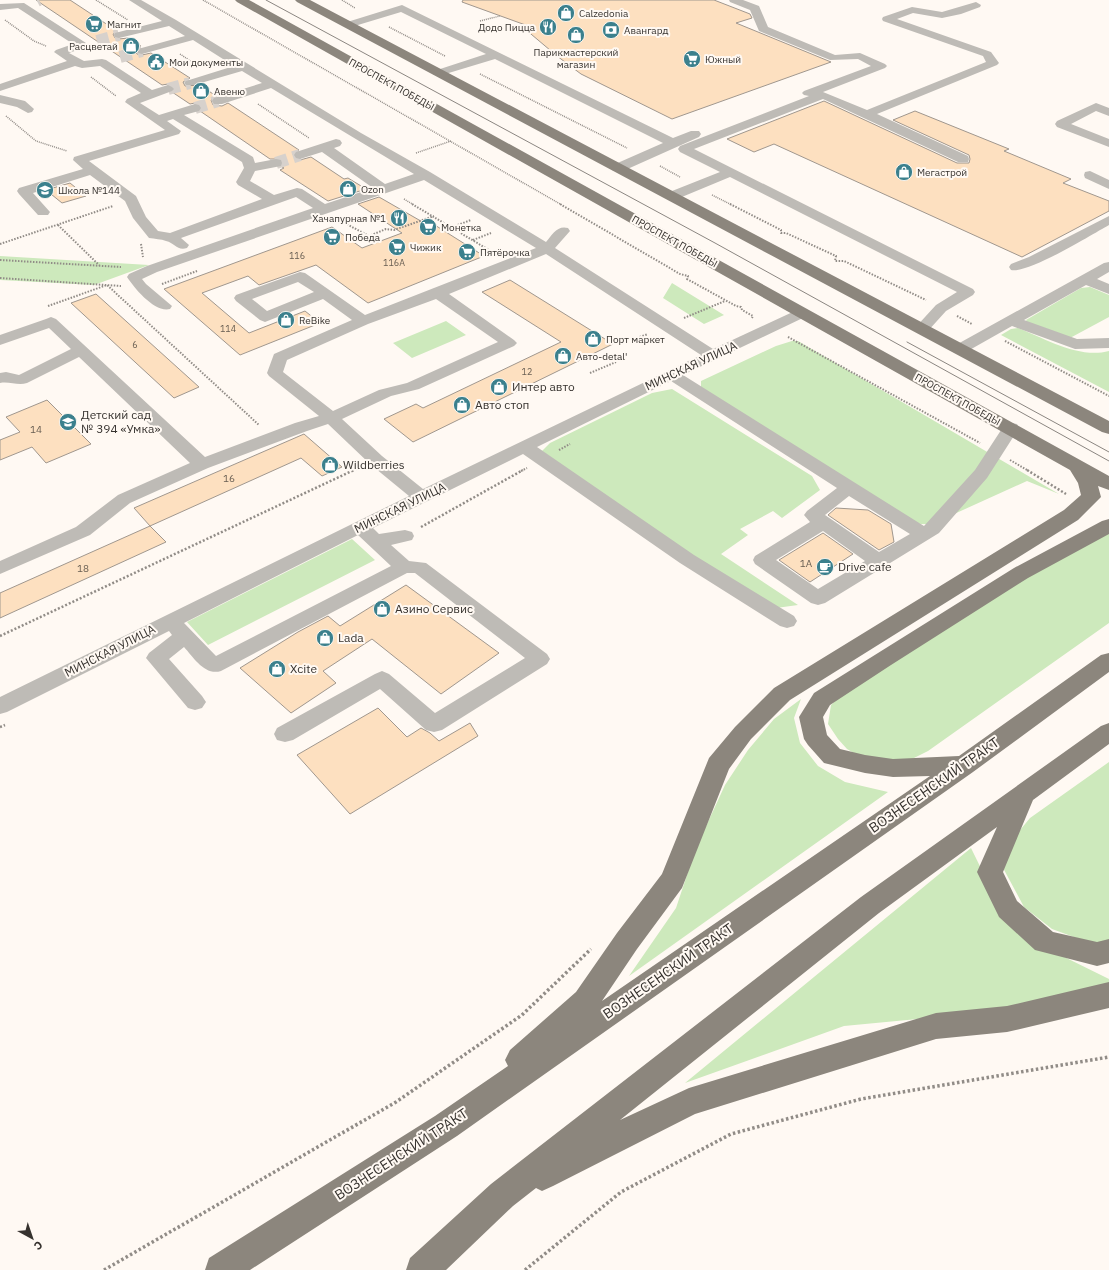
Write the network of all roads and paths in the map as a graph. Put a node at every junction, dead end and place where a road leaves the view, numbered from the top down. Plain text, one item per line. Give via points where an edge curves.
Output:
1 (134, 0) edge
2 (203, 0) edge
3 (241, 0) edge
4 (301, 0) edge
5 (734, 0) edge
6 (976, 5) dead end
7 (0, 7) edge
8 (500, 16) dead end
9 (0, 17) edge
10 (172, 22) junction
11 (480, 22) dead end
12 (348, 25) junction
13 (119, 35) tunnel mouth
14 (193, 37) junction
15 (142, 51) tunnel mouth
16 (60, 52) junction
17 (495, 54) junction
18 (75, 62) junction
19 (243, 67) junction
20 (438, 72) junction
21 (190, 82) tunnel mouth
22 (272, 84) junction
23 (0, 88) edge
24 (168, 89) tunnel mouth
25 (150, 94) junction
26 (0, 99) edge
27 (218, 101) tunnel mouth
28 (195, 108) tunnel mouth
29 (28, 109) dead end
30 (1109, 112) edge
31 (174, 114) junction
32 (867, 114) junction
33 (6, 116) dead end
34 (158, 120) junction
35 (357, 136) junction
36 (452, 141) junction
37 (673, 143) junction
38 (1109, 143) edge
39 (324, 147) junction
40 (300, 155) tunnel mouth
41 (86, 158) junction
42 (398, 159) junction
43 (963, 159) dead end
44 (276, 163) tunnel mouth
45 (250, 168) junction
46 (618, 168) junction
47 (92, 170) junction
48 (731, 172) junction
49 (425, 175) junction
50 (1090, 175) dead end
51 (1109, 185) edge
52 (383, 189) junction
53 (400, 196) dead end
54 (672, 196) junction
55 (273, 200) junction
56 (132, 201) junction
57 (324, 209) junction
58 (43, 212) dead end
59 (434, 216) junction
60 (342, 217) dead end
61 (1106, 224) edge
62 (58, 225) junction
63 (563, 231) dead end
64 (171, 237) junction
65 (0, 244) edge
66 (548, 249) junction
67 (195, 255) junction
68 (0, 260) edge
69 (510, 263) junction
70 (99, 266) junction
71 (1109, 266) edge
72 (1016, 267) dead end
73 (152, 269) junction
74 (201, 270) dead end
75 (0, 278) edge
76 (1086, 279) junction
77 (107, 286) junction
78 (143, 289) junction
79 (1109, 290) edge
80 (325, 293) junction
81 (438, 293) junction
82 (165, 306) dead end
83 (802, 312) junction
84 (955, 316) dead end
85 (681, 319) dead end
86 (363, 321) junction
87 (748, 321) dead end
88 (1013, 321) junction
89 (51, 322) junction
90 (687, 322) dead end
91 (922, 329) junction
92 (989, 332) junction
93 (0, 340) edge
94 (783, 340) dead end
95 (1109, 343) edge
96 (960, 349) junction
97 (80, 351) junction
98 (714, 356) junction
99 (616, 362) dead end
100 (590, 374) dead end
101 (672, 375) junction
102 (0, 378) edge
103 (1109, 396) edge
104 (1080, 413) junction
105 (1109, 417) edge
106 (331, 418) junction
107 (1010, 428) junction
108 (1109, 428) edge
109 (273, 438) junction
110 (577, 441) dead end
111 (982, 444) dead end
112 (525, 447) junction
113 (1004, 456) dead end
114 (543, 459) junction
115 (376, 460) junction
116 (202, 464) junction
117 (1076, 465) junction
118 (1109, 484) edge
119 (848, 488) junction
120 (422, 497) junction
121 (1061, 500) dead end
122 (823, 522) junction
123 (1109, 526) edge
124 (360, 527) junction
125 (924, 535) junction
126 (405, 536) joint
127 (376, 541) junction
128 (878, 561) junction
129 (404, 567) junction
130 (0, 568) edge
131 (787, 621) dead end
132 (178, 628) junction
133 (0, 636) edge
134 (1109, 661) edge
135 (195, 702) dead end
136 (0, 706) edge
137 (1109, 732) edge
138 (285, 734) dead end
139 (964, 765) junction
140 (1023, 794) junction
141 (595, 946) dead end
142 (1109, 951) edge
143 (1109, 995) edge
144 (1109, 1057) edge
145 (446, 1126) junction
146 (502, 1195) junction
147 (104, 1270) edge
148 (220, 1270) edge
149 (422, 1270) edge
150 (524, 1270) edge

1 - 10 street
2 - 36 path
3 - 83 main road, ПРОСПЕКТ ПОБЕДЫ
4 - 12 main road
5 - 37 street via 755,8 763,29 834,58 860,56 881,66
6 - 32 street via 942,15 912,10 887,19 987,54 993,63
7 - 16 street via 25,3 85,44
8 - 11 path
9 - 16 path via 34,41
10 - 13 street
10 - 14 street
12 - 17 street via 402,8
12 - 20 main road
14 - 15 street
14 - 19 street
16 - 18 street
17 - 20 street
17 - 37 street
18 - 23 street
18 - 25 street via 82,65 108,60
19 - 21 street
19 - 22 street
20 - 46 main road
22 - 27 street
22 - 35 street
24 - 25 street
25 - 34 street via 131,102
26 - 29 street via 20,104
28 - 31 street
30 - 38 street via 1096,107 1061,124
31 - 34 street
31 - 45 street via 248,160
32 - 43 street
32 - 48 street via 823,95 684,149
33 - 41 path via 36,141
34 - 41 street via 175,132
35 - 39 street
35 - 42 street
36 - 42 path
36 - 87 path via 680,274 688,276 687,279 736,306 741,306 742,310 753,316
37 - 46 street
39 - 40 street
39 - 52 street
41 - 47 street via 79,160
42 - 49 street
44 - 45 street
45 - 55 street via 243,182
46 - 54 main road
47 - 56 street
47 - 58 street via 24,191
48 - 54 street
48 - 91 street via 968,292 941,308
49 - 52 street
49 - 66 street
50 - 51 street
52 - 57 street
53 - 59 path
54 - 91 main road
55 - 57 street via 297,192
55 - 64 street
56 - 62 path
56 - 64 street via 140,218 154,235
57 - 67 street
59 - 60 path via 369,236 337,219
59 - 69 path
61 - 72 street
62 - 65 path
62 - 70 path
63 - 66 street
64 - 67 street
66 - 69 street
66 - 98 street
67 - 73 street
68 - 70 path
69 - 81 street
70 - 73 path
71 - 76 street
73 - 78 street via 134,277
74 - 78 path
75 - 77 path
76 - 79 street
76 - 88 street
77 - 78 path
77 - 89 path via 48,307
77 - 109 path
78 - 82 street
80 - 80 street via 300,276 241,298 265,317
80 - 86 street
81 - 86 street
81 - 106 street via 509,343 413,386 385,393
83 - 98 street, МИНСКАЯ УЛИЦА
83 - 107 main road, ПРОСПЕКТ ПОБЕДЫ
84 - 92 path
85 - 90 path
86 - 106 street via 280,357 275,373
88 - 92 street
88 - 95 street via 1075,344
89 - 93 street
89 - 97 street
91 - 96 main road
92 - 96 street
92 - 103 path
94 - 111 path via 789,337
96 - 104 main road
97 - 102 street via 21,380
97 - 116 street
98 - 101 street, МИНСКАЯ УЛИЦА
99 - 100 path
101 - 112 street, МИНСКАЯ УЛИЦА
101 - 119 street
104 - 105 main road
104 - 108 main road
106 - 109 street
106 - 115 street
107 - 117 main road, ПРОСПЕКТ ПОБЕДЫ
107 - 125 street via 981,474 933,529
109 - 116 street
110 - 114 path
112 - 114 street
112 - 120 street, МИНСКАЯ УЛИЦА
113 - 121 path via 1067,496
114 - 126 path
114 - 131 street via 687,559 728,591
115 - 120 street
115 - 133 path
116 - 130 street via 124,499 83,531
117 - 118 main road, ПРОСПЕКТ ПОБЕДЫ
117 - 145 main road via 1088,483 1090,497 1071,515 788,690 743,733 718,765 673,880 586,1001
119 - 122 street via 813,515
119 - 125 street
120 - 124 street, МИНСКАЯ УЛИЦА
122 - 128 street
122 - 128 street via 762,560 818,598
123 - 139 main road via 1021,573 883,659 822,699 812,717 816,739 832,756 893,768
124 - 127 street
124 - 132 street, МИНСКАЯ УЛИЦА
125 - 128 street
126 - 127 street
127 - 129 street
129 - 132 street via 214,666
129 - 138 street via 419,567 540,659 434,724 382,679
132 - 135 street via 156,658
132 - 136 street, МИНСКАЯ УЛИЦА
134 - 139 main road, ВОЗНЕСЕНСКИЙ ТРАКТ
137 - 140 main road
139 - 145 main road, ВОЗНЕСЕНСКИЙ ТРАКТ
140 - 142 main road via 990,872 1008,910 1045,942 1098,954
140 - 146 main road via 870,905
141 - 147 path via 522,1015 396,1102
143 - 146 main road via 1007,1019 936,1026 689,1102
144 - 150 path via 861,1099 732,1134 621,1192
145 - 148 main road, ВОЗНЕСЕНСКИЙ ТРАКТ
146 - 149 main road

